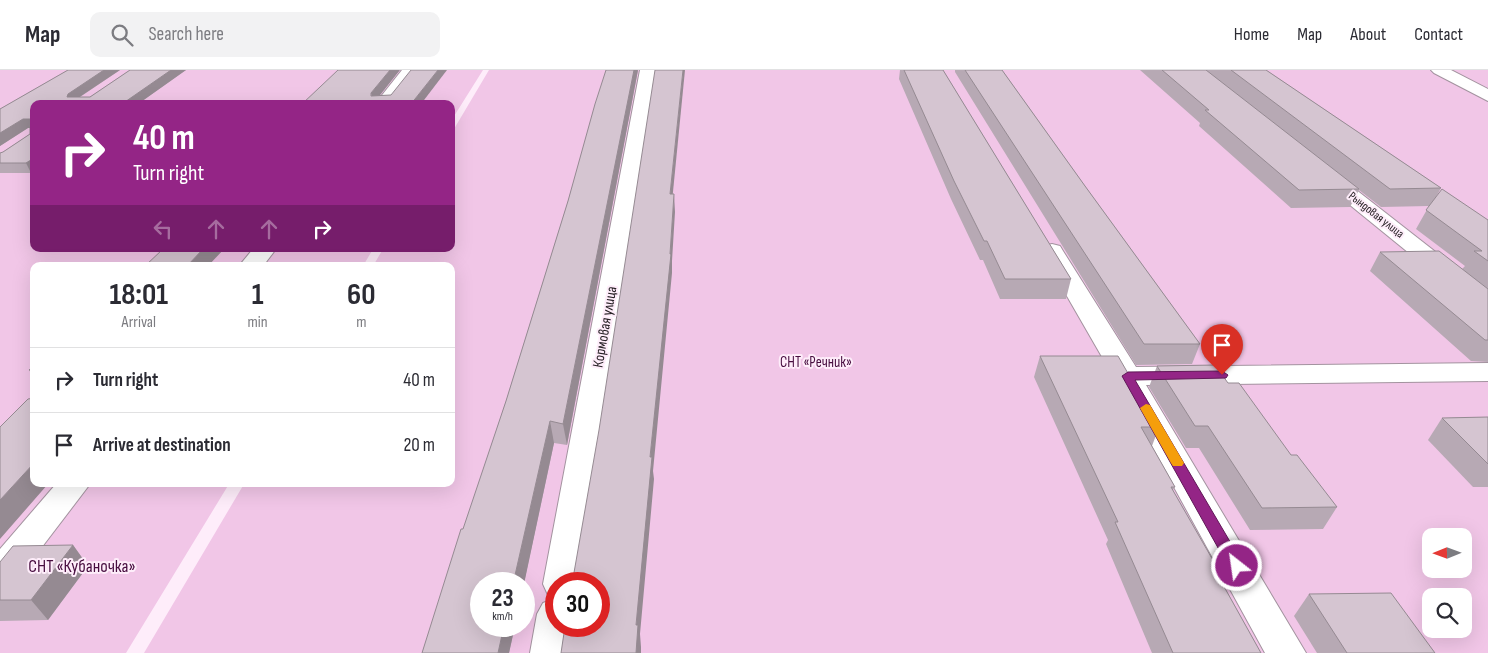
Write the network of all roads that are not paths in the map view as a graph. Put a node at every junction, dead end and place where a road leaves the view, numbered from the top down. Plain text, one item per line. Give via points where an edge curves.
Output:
1 (410, 70) edge
2 (648, 70) edge
3 (1439, 70) edge
4 (1488, 96) edge
5 (386, 100) edge
6 (1309, 163) edge
7 (1040, 232) edge
8 (263, 252) edge
9 (254, 262) edge
10 (1488, 304) edge
11 (1488, 372) edge
12 (1128, 376) junction
13 (72, 487) edge
14 (563, 572) edge
15 (0, 575) edge
16 (552, 637) edge
17 (550, 653) edge
18 (1286, 653) edge

1 - 5 street
2 - 14 street, Кормовая улица
3 - 4 street
6 - 10 street, Рындовая улица
7 - 12 street
8 - 9 street
11 - 12 street
12 - 18 street
13 - 15 street
16 - 17 street

